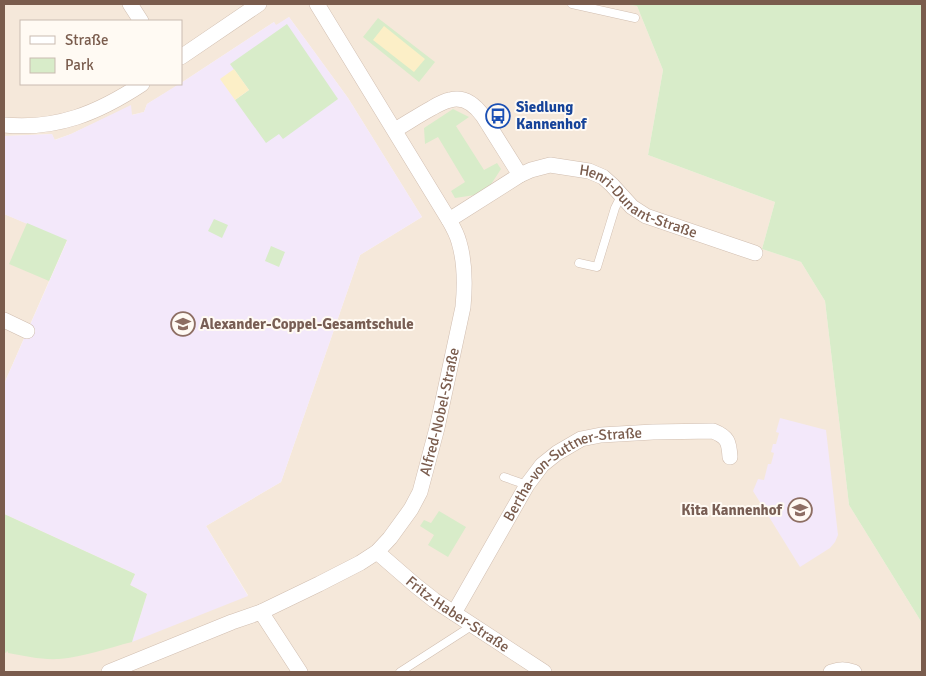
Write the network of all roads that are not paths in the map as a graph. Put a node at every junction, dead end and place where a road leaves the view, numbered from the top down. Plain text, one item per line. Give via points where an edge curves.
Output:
1 (130, 4) edge
2 (259, 4) edge
3 (317, 4) edge
4 (572, 4) edge
5 (635, 18) dead end
6 (140, 20) edge
7 (182, 56) edge
8 (140, 85) edge
9 (4, 125) edge
10 (394, 130) junction
11 (520, 175) junction
12 (621, 196) junction
13 (449, 220) junction
14 (755, 253) dead end
15 (579, 262) dead end
16 (4, 320) edge
17 (27, 331) dead end
18 (730, 457) dead end
19 (504, 477) dead end
20 (527, 485) junction
21 (377, 552) junction
22 (260, 612) junction
23 (454, 613) junction
24 (473, 625) junction
25 (109, 672) edge
26 (300, 672) edge
27 (400, 672) edge
28 (544, 672) edge
29 (831, 672) edge
30 (854, 672) edge

1 - 6 street
2 - 7 street
3 - 10 street, Alfred-Nobel-Straße
4 - 5 lane
8 - 9 street via 108,104 61,122
10 - 11 street via 450,99 471,103 483,116
10 - 13 street, Alfred-Nobel-Straße
11 - 12 street, Henri-Dunant-Straße via 550,165 589,171 603,177
11 - 13 street, Henri-Dunant-Straße
12 - 14 street, Henri-Dunant-Straße via 646,216
12 - 15 lane via 596,267
13 - 21 street, Alfred-Nobel-Straße via 459,242 464,293 437,428 420,492 402,524
16 - 17 street
18 - 20 street, Bertha-von-Suttner-Straße via 727,440 713,431 601,435 581,439 557,453 542,465
19 - 20 lane
20 - 23 street, Bertha-von-Suttner-Straße
21 - 22 street, Alfred-Nobel-Straße
21 - 23 street, Fritz-Haber-Straße
22 - 25 street, Alfred-Nobel-Straße
22 - 26 street
23 - 24 street, Fritz-Haber-Straße
24 - 27 lane
24 - 28 street, Fritz-Haber-Straße
29 - 30 street via 839,669

